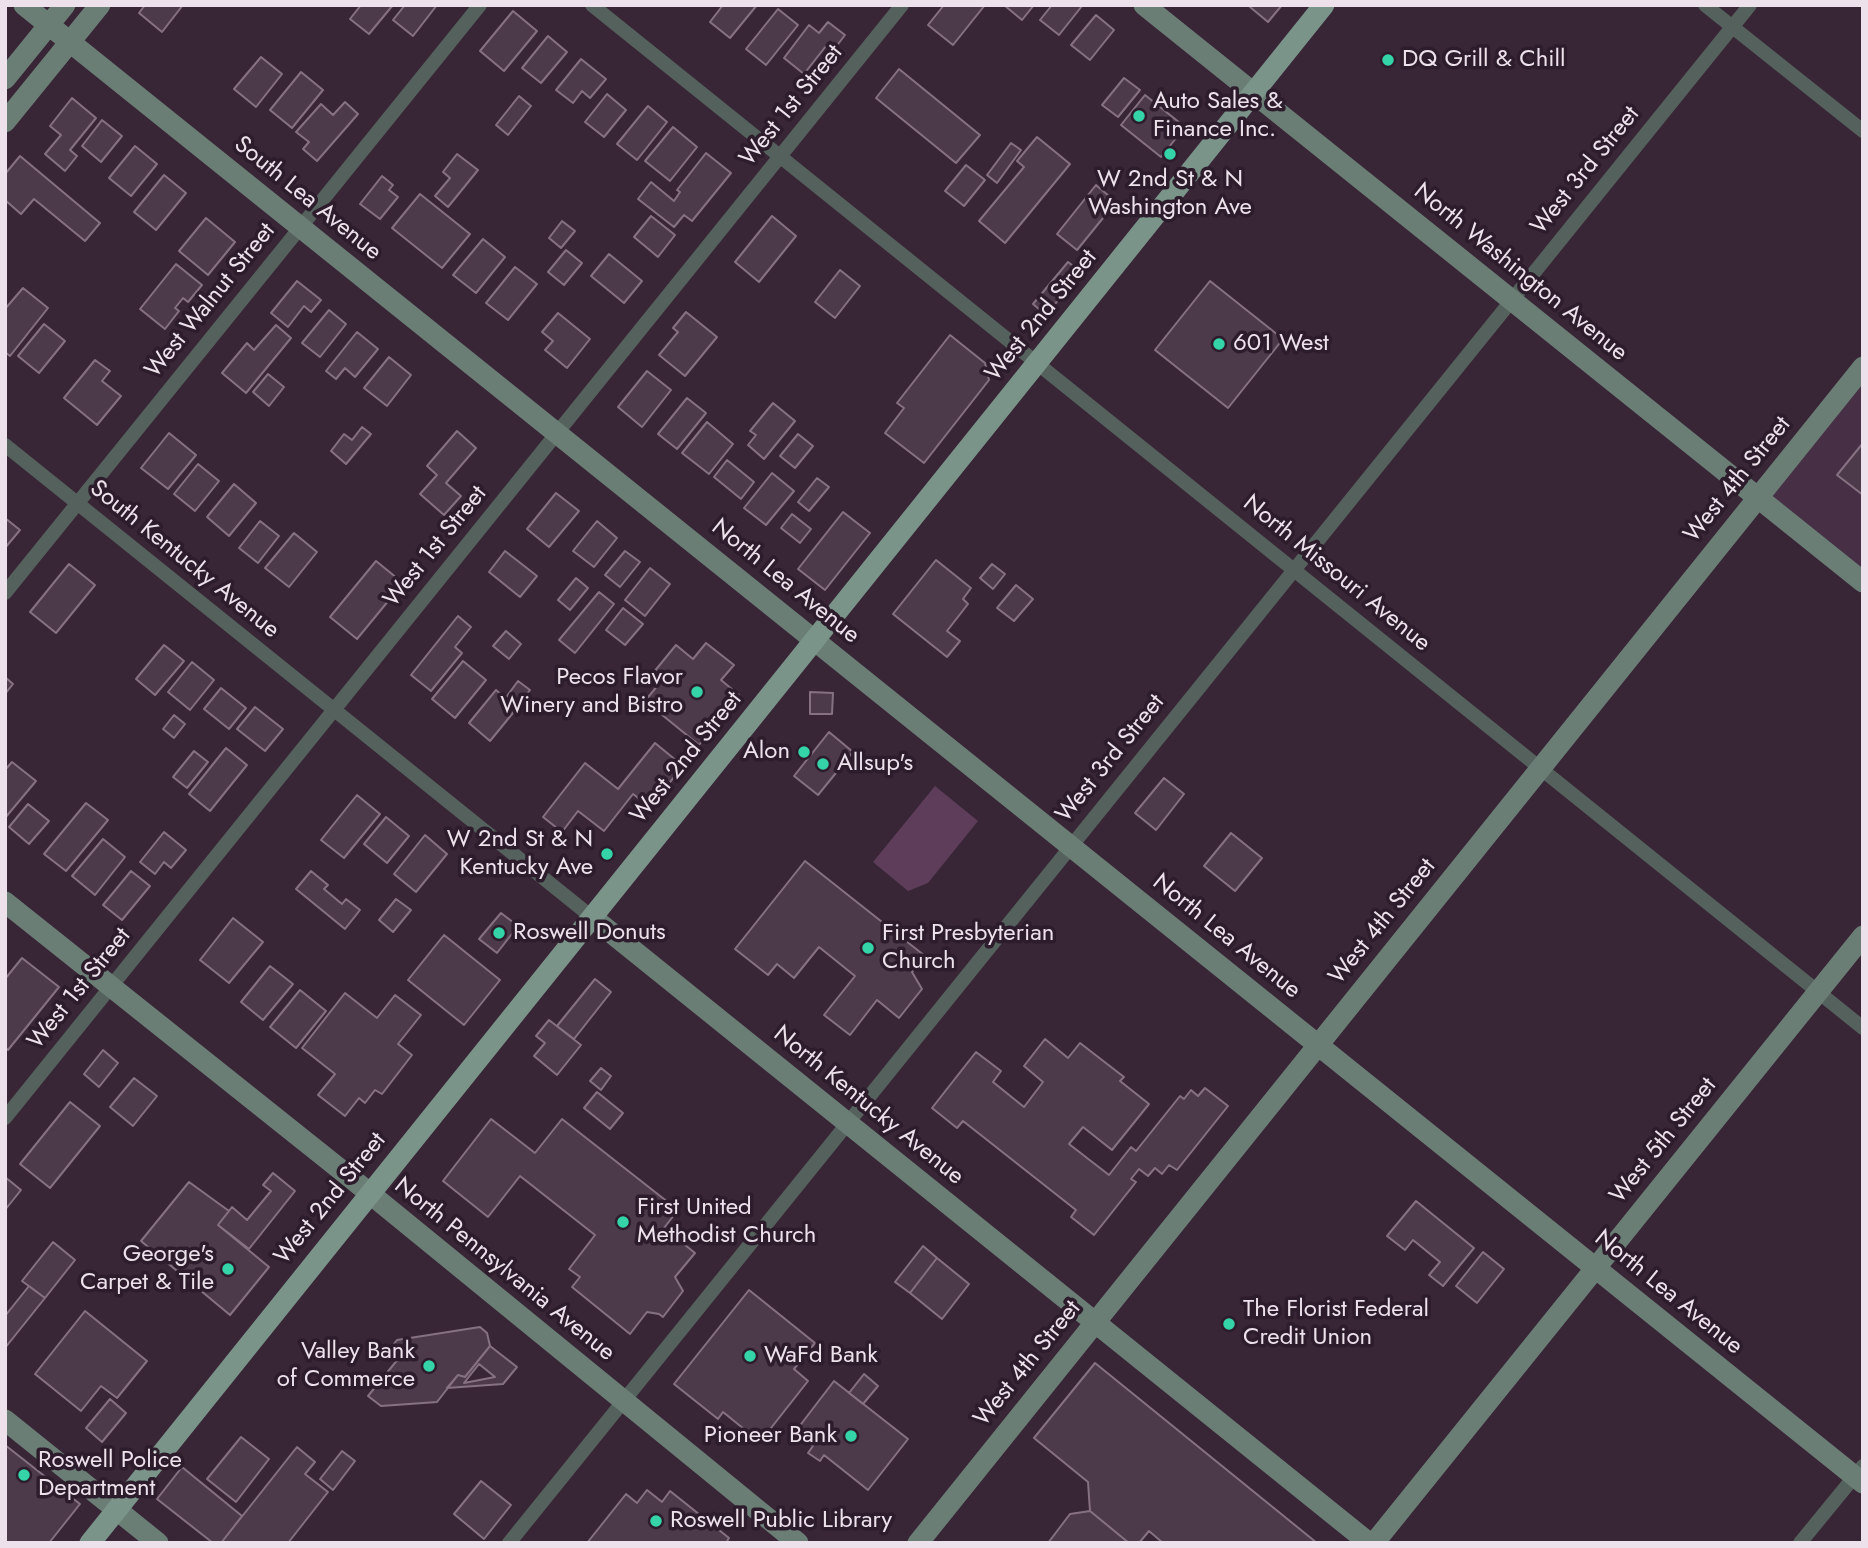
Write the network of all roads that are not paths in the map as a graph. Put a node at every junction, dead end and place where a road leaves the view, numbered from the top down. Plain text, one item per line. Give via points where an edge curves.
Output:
1 (24, 5) edge
2 (65, 5) edge
3 (100, 5) edge
4 (480, 5) edge
5 (592, 5) edge
6 (902, 5) edge
7 (1144, 5) edge
8 (1324, 5) edge
9 (1705, 5) edge
10 (1750, 5) edge
11 (49, 25) junction
12 (1732, 27) junction
13 (70, 43) junction
14 (5, 79) edge
15 (1253, 93) junction
16 (5, 122) edge
17 (1863, 131) edge
18 (780, 156) junction
19 (300, 228) junction
20 (1511, 299) junction
21 (1037, 363) junction
22 (1863, 368) edge
23 (556, 434) junction
24 (5, 445) edge
25 (1759, 497) junction
26 (78, 503) junction
27 (1294, 569) junction
28 (1863, 582) edge
29 (5, 593) edge
30 (816, 640) junction
31 (333, 710) junction
32 (1541, 768) junction
33 (1071, 845) junction
34 (5, 901) edge
35 (593, 918) junction
36 (1863, 936) edge
37 (111, 987) junction
38 (1818, 992) junction
39 (1863, 1028) edge
40 (1318, 1045) junction
41 (5, 1118) edge
42 (847, 1122) junction
43 (370, 1194) junction
44 (1595, 1268) junction
45 (1095, 1323) junction
46 (623, 1401) junction
47 (5, 1420) edge
48 (1860, 1475) edge
49 (117, 1509) junction
50 (90, 1543) edge
51 (158, 1543) edge
52 (509, 1543) edge
53 (798, 1543) edge
54 (918, 1543) edge
55 (1368, 1543) edge
56 (1374, 1543) edge
57 (1800, 1543) edge

1 - 11 street, South Lea Avenue
2 - 11 street
3 - 13 street
4 - 19 street, West Walnut Street
5 - 18 street, North Missouri Avenue
6 - 18 street, West 1st Street
7 - 15 street, North Washington Avenue
8 - 15 main road, West 2nd Street
9 - 12 street
10 - 12 street, West 3rd Street
11 - 13 street, South Lea Avenue
11 - 14 street
12 - 17 street
12 - 20 street, West 3rd Street
13 - 16 street
13 - 19 street, South Lea Avenue
15 - 20 street, North Washington Avenue
15 - 21 main road, West 2nd Street
18 - 21 street, North Missouri Avenue
18 - 23 street, West 1st Street
19 - 23 street, South Lea Avenue
19 - 26 street, West Walnut Street
20 - 25 street, North Washington Avenue
20 - 27 street, West 3rd Street
21 - 27 street, North Missouri Avenue
21 - 30 main road, West 2nd Street
22 - 25 street, West 4th Street
23 - 30 street, North Lea Avenue
23 - 31 street, West 1st Street
24 - 26 street, South Kentucky Avenue
25 - 28 street, North Washington Avenue
25 - 32 street, West 4th Street
26 - 29 street, West Walnut Street
26 - 31 street, South Kentucky Avenue
27 - 32 street, North Missouri Avenue
27 - 33 street, West 3rd Street
30 - 33 street, North Lea Avenue
30 - 35 main road, West 2nd Street
31 - 35 street, North Kentucky Avenue
31 - 37 street, West 1st Street
32 - 38 street, North Missouri Avenue
32 - 40 street, West 4th Street
33 - 40 street, North Lea Avenue
33 - 42 street, West 3rd Street
34 - 37 street, North Pennsylvania Avenue
35 - 42 street, North Kentucky Avenue
35 - 43 main road, West 2nd Street
36 - 38 street, West 5th Street
37 - 41 street, West 1st Street
37 - 43 street, North Pennsylvania Avenue
38 - 39 street, North Missouri Avenue
38 - 44 street, West 5th Street
40 - 44 street, North Lea Avenue
40 - 45 street, West 4th Street
42 - 45 street, North Kentucky Avenue
42 - 46 street, West 3rd Street
43 - 46 street, North Pennsylvania Avenue
43 - 49 main road, West 2nd Street
44 - 48 street, North Lea Avenue
44 - 56 street, West 5th Street
45 - 54 street, West 4th Street
45 - 55 street, North Kentucky Avenue
46 - 52 street, West 3rd Street
46 - 53 street, North Pennsylvania Avenue
47 - 49 street
48 - 57 street
49 - 50 main road, West 2nd Street
49 - 51 street

